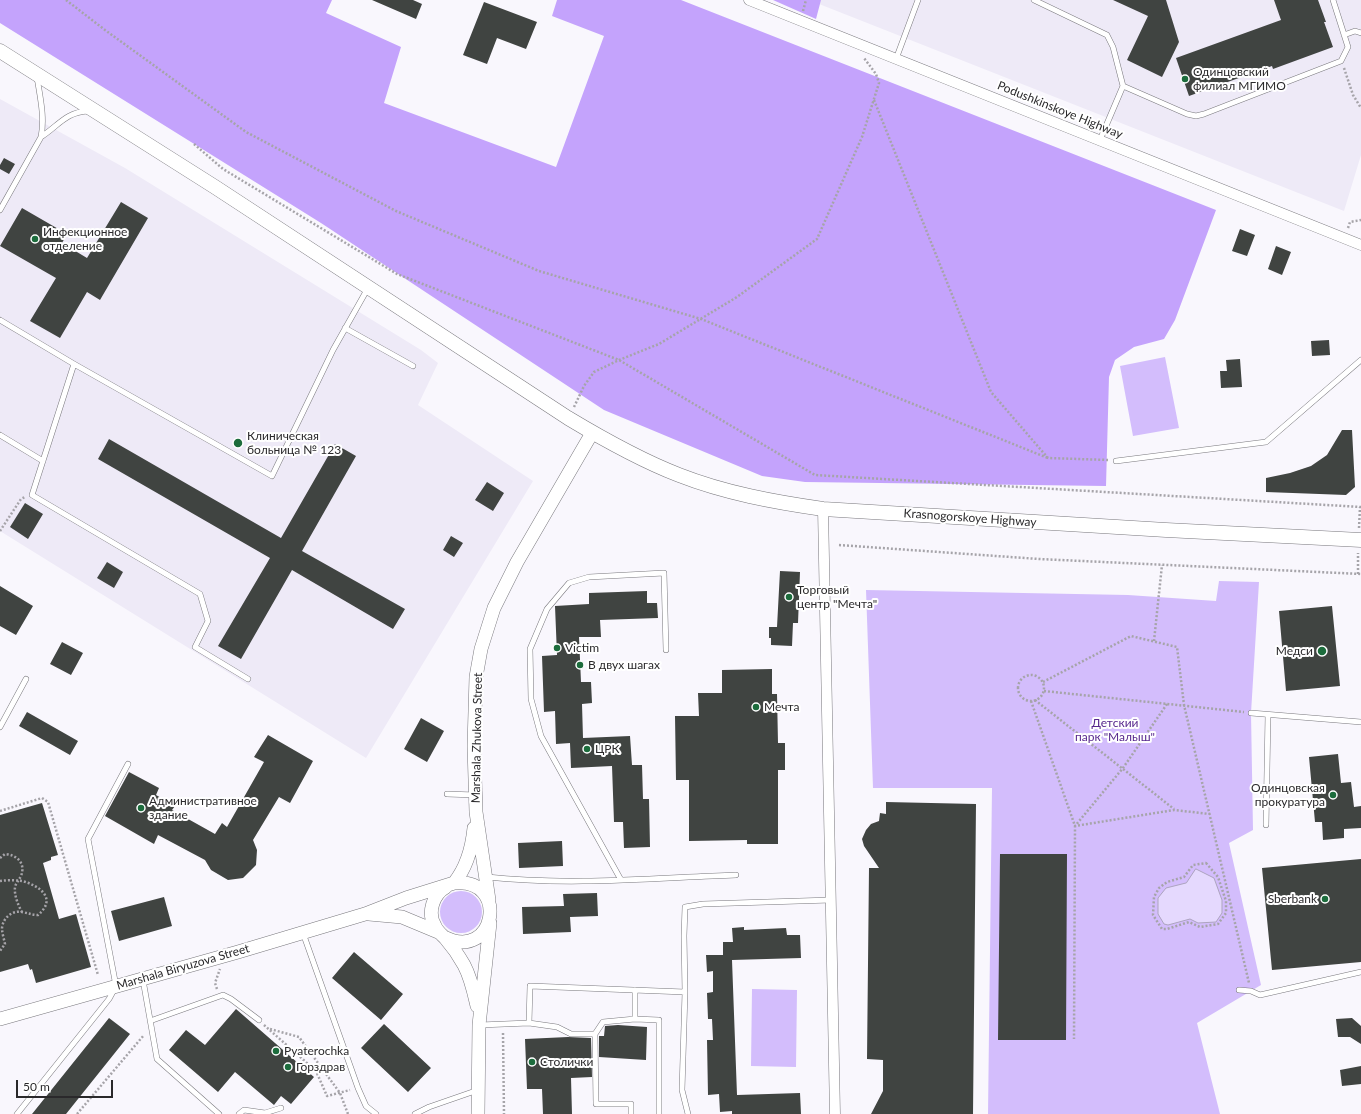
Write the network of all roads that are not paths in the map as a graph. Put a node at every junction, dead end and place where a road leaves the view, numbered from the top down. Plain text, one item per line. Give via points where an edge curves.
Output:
1 (749, 0) edge
2 (918, 0) edge
3 (1034, 0) edge
4 (1333, 0) edge
5 (1361, 33) edge
6 (1344, 35) junction
7 (0, 51) edge
8 (896, 59) junction
9 (0, 60) edge
10 (36, 73) junction
11 (1123, 86) junction
12 (95, 111) junction
13 (41, 138) junction
14 (1100, 140) junction
15 (0, 210) edge
16 (1361, 245) edge
17 (368, 287) junction
18 (0, 320) edge
19 (345, 328) junction
20 (1361, 360) edge
21 (74, 364) junction
22 (413, 366) dead end
23 (592, 433) junction
24 (0, 435) edge
25 (1116, 460) road end
26 (43, 461) junction
27 (823, 509) junction
28 (1361, 540) edge
29 (666, 650) dead end
30 (26, 679) dead end
31 (248, 679) dead end
32 (1251, 713) road end
33 (1268, 715) junction
34 (1361, 722) edge
35 (0, 727) edge
36 (128, 764) dead end
37 (447, 794) dead end
38 (476, 795) junction
39 (476, 812) junction
40 (1266, 825) dead end
41 (736, 875) dead end
42 (486, 877) junction
43 (621, 880) junction
44 (452, 884) junction
45 (831, 900) junction
46 (490, 903) junction
47 (365, 914) junction
48 (490, 920) junction
49 (303, 932) junction
50 (441, 935) junction
51 (1361, 972) edge
52 (143, 979) junction
53 (116, 986) junction
54 (635, 990) junction
55 (1239, 990) dead end
56 (685, 992) junction
57 (0, 1019) edge
58 (635, 1019) junction
59 (260, 1020) road end
60 (479, 1020) junction
61 (150, 1021) junction
62 (529, 1024) junction
63 (595, 1034) junction
64 (478, 1090) junction
65 (281, 1108) dead end
66 (17, 1114) edge
67 (218, 1114) edge
68 (239, 1114) edge
69 (376, 1114) edge
70 (415, 1114) edge
71 (478, 1114) edge
72 (631, 1114) edge
73 (659, 1114) edge
74 (688, 1114) edge
75 (835, 1114) edge

1 - 8 street, Podushkinskoye Highway
2 - 8 lane
3 - 11 lane via 1107,35 1113,47
4 - 6 lane
5 - 6 lane via 1355,31
6 - 11 lane via 1348,47 1341,61 1196,116
7 - 10 main road
8 - 14 street, Podushkinskoye Highway
9 - 10 main road
10 - 12 main road, Krasnogorskoye Highway
10 - 13 lane via 43,120
11 - 14 lane
12 - 13 lane via 71,114
12 - 17 main road, Krasnogorskoye Highway
13 - 15 lane
14 - 16 street, Podushkinskoye Highway
17 - 19 lane
17 - 23 main road, Krasnogorskoye Highway
18 - 21 lane
19 - 21 lane via 272,476
19 - 22 lane
20 - 25 lane via 1266,442
21 - 26 lane
23 - 27 main road, Krasnogorskoye Highway via 678,475 738,494
23 - 38 street, Marshala Zhukova Street via 517,562 494,608 485,635 476,677
24 - 26 lane
26 - 31 lane via 32,495 200,594 208,621 195,647
27 - 28 main road, Krasnogorskoye Highway
27 - 45 street
29 - 43 lane via 664,573 588,577 570,583 547,609 530,650 531,699 541,736
30 - 35 lane
32 - 33 lane
33 - 34 lane
33 - 40 lane
36 - 53 lane via 88,839
37 - 38 lane
38 - 39 street, Marshala Zhukova Street
39 - 42 street, Marshala Zhukova Street
39 - 44 street via 469,856 465,867
41 - 43 lane
42 - 43 lane via 521,880
42 - 46 street, Marshala Zhukova Street
44 - 46 street via 462,882 476,886
44 - 47 street, Marshala Biryuzova Street
44 - 50 street via 437,894 432,905 431,917
45 - 56 lane via 703,904 685,907
45 - 75 street
46 - 48 street
47 - 49 street, Marshala Biryuzova Street
47 - 50 street via 402,917
48 - 50 street via 482,934 468,942 452,941
48 - 60 street
49 - 52 street, Marshala Biryuzova Street
49 - 69 lane via 358,1088 366,1106
50 - 60 street via 456,951 465,967 472,985
51 - 55 lane via 1260,995
52 - 53 street, Marshala Biryuzova Street
52 - 61 lane
53 - 57 street, Marshala Biryuzova Street
53 - 66 lane via 109,999
54 - 56 lane
54 - 58 lane
54 - 62 lane via 530,986
56 - 74 lane via 682,1090
58 - 63 lane via 603,1022
58 - 73 lane via 658,1020
59 - 61 lane via 223,994
60 - 62 lane via 502,1025
60 - 64 street
61 - 67 lane via 157,1059
62 - 63 lane via 557,1027 571,1034
63 - 72 lane via 596,1104 631,1104
64 - 70 lane
64 - 71 street
65 - 68 lane via 265,1113 244,1110

